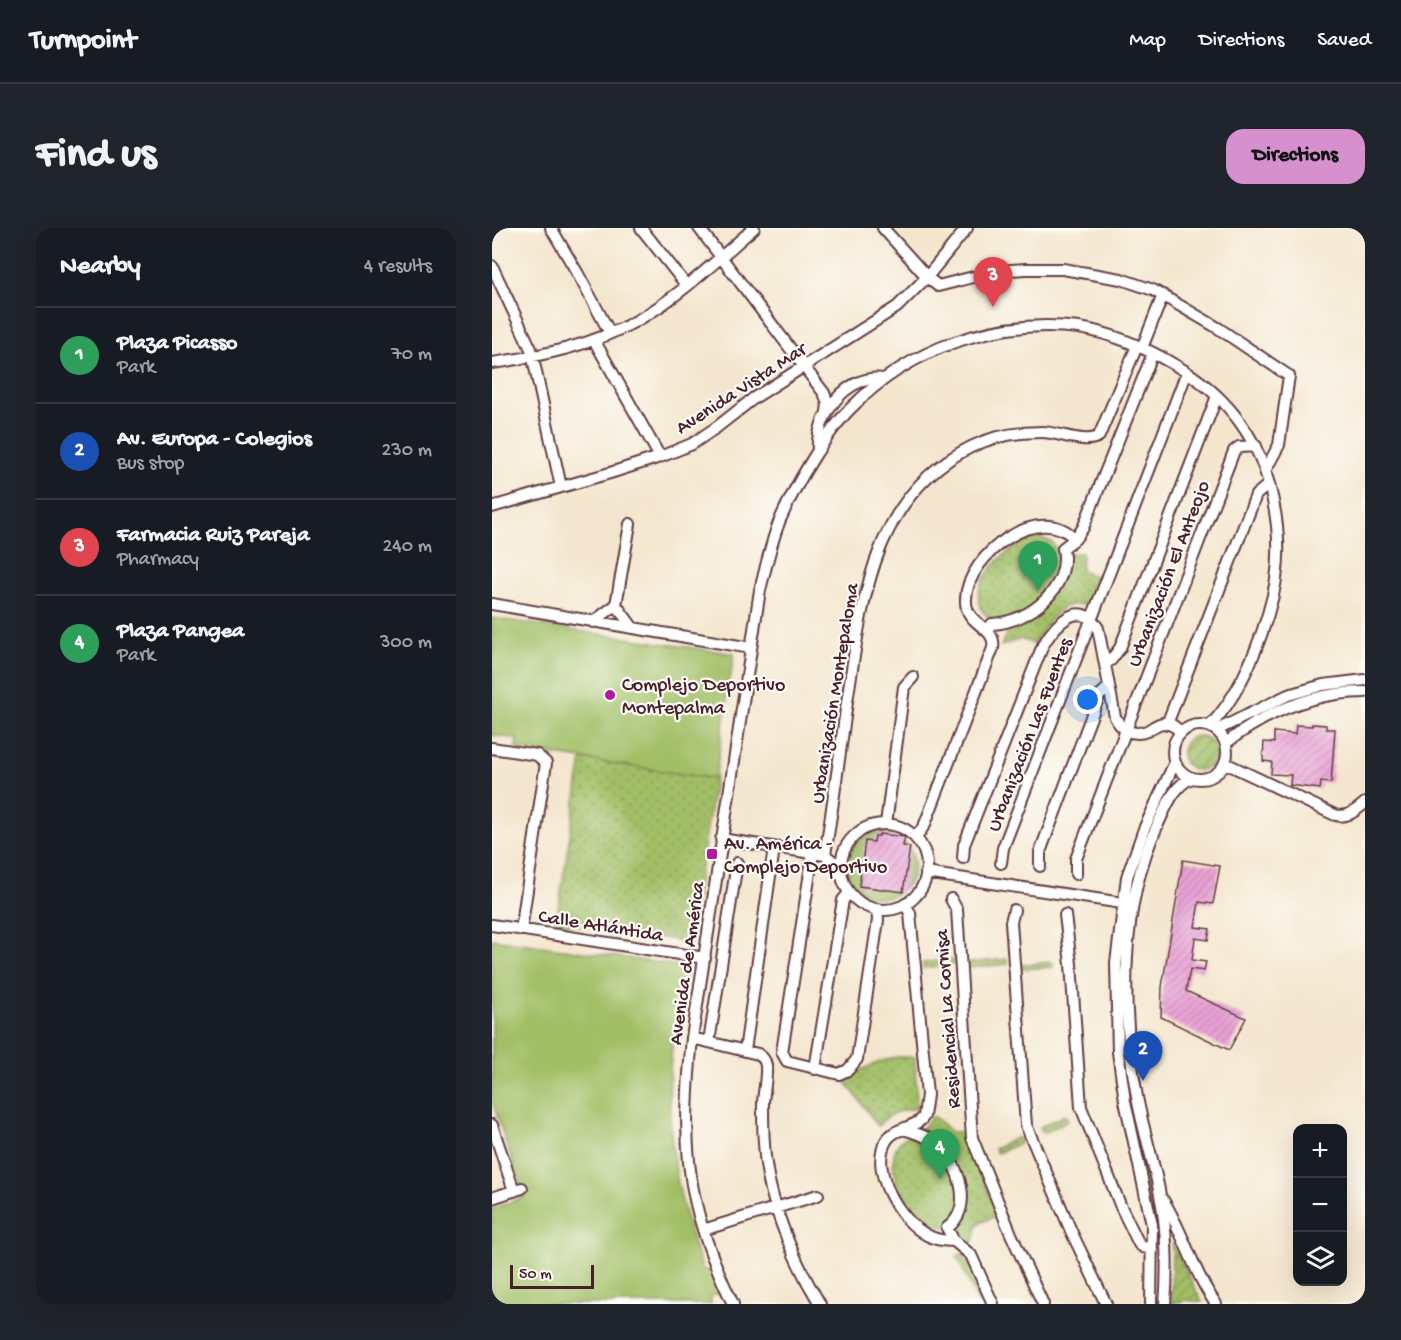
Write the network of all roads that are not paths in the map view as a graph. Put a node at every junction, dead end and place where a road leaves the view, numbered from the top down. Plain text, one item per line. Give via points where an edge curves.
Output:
1 (551, 228) edge
2 (641, 228) edge
3 (699, 228) edge
4 (754, 228) edge
5 (883, 228) edge
6 (967, 228) edge
7 (720, 258) junction
8 (492, 266) edge
9 (927, 277) junction
10 (687, 285) junction
11 (1163, 295) junction
12 (610, 333) junction
13 (594, 340) junction
14 (1139, 347) junction
15 (1153, 353) junction
16 (533, 358) junction
17 (492, 363) edge
18 (805, 367) junction
19 (1187, 372) junction
20 (884, 379) junction
21 (824, 393) junction
22 (841, 395) junction
23 (1217, 396) junction
24 (826, 412) junction
25 (1256, 446) junction
26 (818, 451) junction
27 (660, 457) junction
28 (1266, 469) junction
29 (1269, 484) junction
30 (561, 488) junction
31 (492, 507) edge
32 (630, 524) dead end
33 (1075, 539) junction
34 (492, 604) edge
35 (616, 605) junction
36 (1091, 620) junction
37 (593, 621) junction
38 (633, 628) junction
39 (987, 631) junction
40 (751, 648) junction
41 (1105, 664) junction
42 (913, 677) dead end
43 (1365, 680) edge
44 (1109, 687) junction
45 (1236, 690) junction
46 (1365, 692) edge
47 (1249, 714) junction
48 (1167, 723) junction
49 (1214, 728) junction
50 (1126, 730) junction
51 (1181, 732) junction
52 (1226, 743) junction
53 (492, 748) edge
54 (1175, 762) junction
55 (1225, 763) junction
56 (1192, 778) junction
57 (1365, 803) edge
58 (886, 824) junction
59 (851, 838) junction
60 (916, 838) junction
61 (721, 839) junction
62 (774, 848) junction
63 (813, 854) junction
64 (825, 855) junction
65 (963, 858) dead end
66 (737, 863) dead end
67 (1001, 863) dead end
68 (1040, 866) dead end
69 (927, 873) junction
70 (1076, 874) dead end
71 (842, 877) junction
72 (849, 893) junction
73 (951, 899) dead end
74 (1122, 903) junction
75 (905, 904) junction
76 (877, 909) junction
77 (1014, 910) dead end
78 (1065, 915) dead end
79 (492, 926) edge
80 (521, 930) junction
81 (705, 958) junction
82 (692, 1038) junction
83 (709, 1042) junction
84 (745, 1051) junction
85 (814, 1069) junction
86 (492, 1125) edge
87 (902, 1129) junction
88 (818, 1196) dead end
89 (1161, 1197) junction
90 (492, 1198) edge
91 (777, 1208) junction
92 (703, 1230) junction
93 (954, 1241) junction
94 (1152, 1249) junction
95 (733, 1304) edge
96 (820, 1304) edge
97 (993, 1304) edge
98 (1043, 1304) edge
99 (1106, 1304) edge
100 (1151, 1304) edge
101 (1165, 1304) edge
102 (1216, 1304) edge

1 - 12 street
2 - 10 street
3 - 7 street
4 - 7 street
5 - 9 street
6 - 9 street, Avenida Vista Mar
7 - 10 street
7 - 18 street
8 - 16 street
9 - 11 street via 938,286 997,271 1063,269 1121,279
9 - 18 street, Avenida Vista Mar via 897,307
10 - 12 street via 637,321
11 - 14 street, Urbanización Montepaloma
11 - 28 street via 1289,376 1278,445
12 - 13 street
13 - 16 street
13 - 27 street
14 - 15 street, Avenida de América
14 - 20 street, Avenida de América via 1080,328 1017,328 958,340
14 - 64 street, Urbanización Montepaloma via 1099,436 1090,440 1044,432 987,440 937,469 897,516 877,553 861,607
15 - 19 street, Avenida de América
15 - 33 street via 1083,528
16 - 17 street
16 - 30 street
18 - 21 street
18 - 27 street, Avenida Vista Mar via 754,398 692,444
19 - 23 street, Avenida de América
19 - 36 street
20 - 22 street via 857,383
20 - 26 street, Avenida de América via 849,410
21 - 22 street
21 - 24 street
22 - 24 street
23 - 25 street, Avenida de América via 1238,417
23 - 41 street, Urbanización El Anteojo via 1120,648
24 - 26 street via 819,430
25 - 28 street, Avenida de América
25 - 50 street, Urbanización El Anteojo via 1234,451
26 - 40 street, Avenida de América via 780,521 760,590
27 - 30 street, Avenida Vista Mar
28 - 29 street, Avenida de América
29 - 45 street, Avenida de América via 1278,524 1275,587 1261,636
29 - 48 street via 1256,495
30 - 31 street, Avenida Vista Mar
32 - 35 street
33 - 39 street via 1062,548 1064,565 1060,578 1043,602 1019,618 992,624
33 - 39 street via 1062,529 1040,525 1012,535 992,550 975,571 966,596 970,617
34 - 37 street
35 - 37 street
35 - 38 street
36 - 41 street via 1098,628
36 - 65 street via 1076,614 1069,616 1056,626 1043,645 964,845
36 - 67 street, Urbanización Las Fuentes via 1003,848
37 - 38 street
38 - 40 street
39 - 60 street via 993,648 925,824
40 - 61 street, Avenida de América
41 - 44 street
42 - 58 street via 904,687
43 - 47 street via 1323,684
44 - 50 street via 1115,717
44 - 68 street via 1099,696 1040,852
45 - 47 street via 1236,705
45 - 49 street, Avenida de América
46 - 52 street via 1299,703 1264,718
47 - 49 street
48 - 50 street via 1141,732
48 - 51 street
49 - 51 street via 1195,725
49 - 52 street
50 - 70 street via 1076,860
51 - 54 street via 1174,746
52 - 55 street
53 - 80 street via 537,755 546,763
54 - 56 street
54 - 74 street via 1134,853
55 - 56 street via 1208,778
55 - 57 street via 1335,815 1344,817
56 - 89 street via 1176,790 1146,851 1130,930 1126,996 1131,1056 1137,1099
58 - 59 street via 865,828
58 - 60 street via 906,829
59 - 64 street
59 - 71 street via 843,852
60 - 69 street via 926,856
61 - 62 street
61 - 81 street, Avenida de América
62 - 63 street
62 - 84 street
63 - 64 street
63 - 85 street via 782,1052 787,1061
64 - 71 street
66 - 83 street
69 - 74 street
69 - 75 street via 921,889
71 - 72 street
72 - 76 street via 861,904
72 - 85 street via 843,900
73 - 98 street, Residencial La Cornisa via 958,920 972,1138
74 - 94 street via 1116,963 1118,1052 1152,1225
75 - 76 street
75 - 87 street via 910,913 927,1095 924,1116
76 - 85 street via 857,1059 839,1074
77 - 99 street via 1011,922 1026,1125
78 - 94 street via 1081,1107 1138,1244
79 - 80 street, Calle Atlántida
80 - 81 street, Calle Atlántida
81 - 82 street, Avenida de América
82 - 83 street
82 - 92 street, Avenida de América via 687,1128 694,1198
83 - 84 street
84 - 91 street via 761,1056 766,1063 764,1146
86 - 90 street via 518,1189
87 - 93 street via 927,1137 945,1153 954,1168 962,1203 957,1218 947,1228
87 - 93 street via 888,1138 881,1155 894,1204 904,1218 928,1236
88 - 91 street
89 - 101 street
89 - 102 street
91 - 92 street
91 - 96 street via 808,1285
92 - 95 street, Avenida de América
93 - 97 street via 970,1255
94 - 100 street

